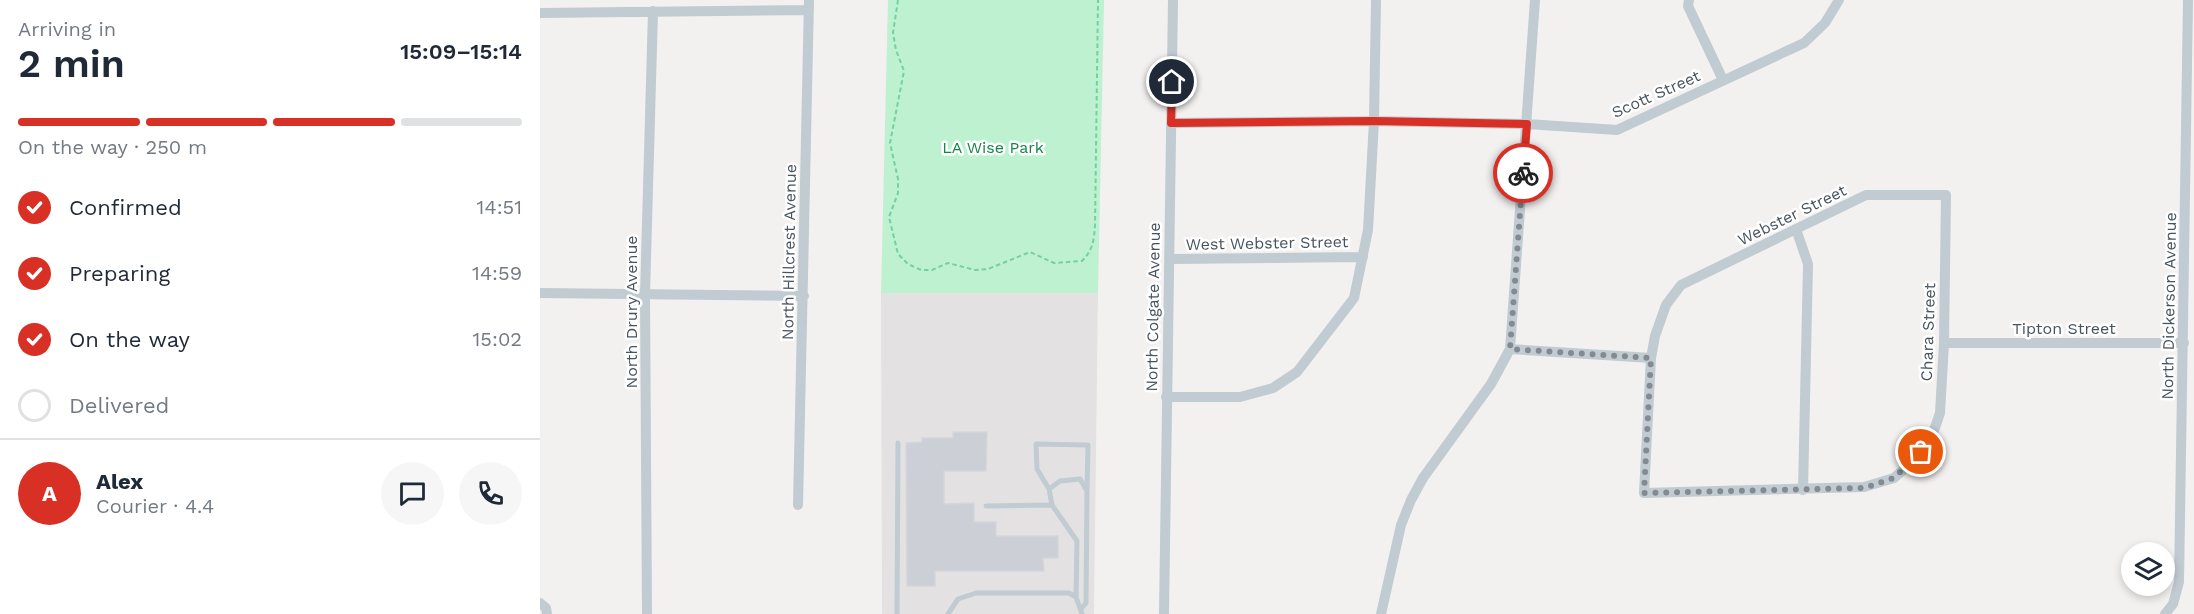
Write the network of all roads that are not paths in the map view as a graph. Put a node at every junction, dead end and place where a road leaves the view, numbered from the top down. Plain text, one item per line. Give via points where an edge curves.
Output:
1 (1173, 0) edge
2 (1376, 0) edge
3 (1535, 0) edge
4 (1689, 0) edge
5 (1839, 0) edge
6 (2188, 0) edge
7 (809, 5) edge
8 (653, 11) junction
9 (540, 13) edge
10 (1723, 80) junction
11 (1374, 121) junction
12 (1171, 123) junction
13 (1527, 124) junction
14 (1946, 195) joint
15 (1796, 229) junction
16 (1363, 257) junction
17 (1170, 259) junction
18 (540, 293) edge
19 (645, 294) junction
20 (804, 296) junction
21 (1944, 343) junction
22 (2184, 343) junction
23 (1510, 349) junction
24 (1651, 358) junction
25 (1167, 397) junction
26 (898, 443) dead end
27 (1049, 489) junction
28 (1803, 490) junction
29 (1087, 491) junction
30 (798, 505) dead end
31 (1052, 505) junction
32 (986, 506) dead end
33 (1076, 597) junction
34 (540, 603) edge
35 (1081, 611) edge
36 (2167, 612) edge
37 (547, 614) edge
38 (647, 614) edge
39 (897, 614) edge
40 (948, 614) edge
41 (1164, 614) edge
42 (1382, 614) edge

1 - 12 street, North Colgate Avenue
2 - 11 street
3 - 13 street
4 - 10 street, Scott Street via 1688,6
5 - 10 street, Scott Street via 1825,23 1804,43
6 - 22 street, North Dickerson Avenue
7 - 8 street
7 - 20 street, North Hillcrest Avenue
8 - 9 street
8 - 19 street, North Drury Avenue
10 - 13 street, Scott Street via 1617,130
11 - 12 street, Scott Street
11 - 13 street, Scott Street
11 - 16 street
12 - 17 street, North Colgate Avenue
13 - 23 street
14 - 15 street, Webster Street via 1866,195
14 - 21 street, Chara Street
15 - 24 street, Webster Street via 1681,285 1666,305
15 - 28 street via 1808,264
16 - 17 street, West Webster Street
16 - 25 street via 1354,298 1297,372 1273,388 1240,397
17 - 25 street, North Colgate Avenue
18 - 19 street
19 - 20 street
19 - 38 street, North Drury Avenue
20 - 30 street, North Hillcrest Avenue
21 - 22 street, Tipton Street
21 - 28 street, Chara Street via 1940,413 1930,442 1912,462 1894,478 1864,488
22 - 36 street, North Dickerson Avenue via 2179,582
23 - 24 street
23 - 42 street via 1491,384 1411,500 1401,525
24 - 28 street, Chara Street via 1644,493
25 - 41 street, North Colgate Avenue
26 - 39 lane
27 - 29 lane via 1060,481 1080,479
27 - 29 lane via 1038,469 1036,444 1088,445
27 - 31 lane
29 - 35 lane via 1086,603
31 - 32 lane
31 - 33 lane via 1077,541
33 - 35 lane
33 - 40 lane via 1069,593 976,593 958,599
34 - 37 street

